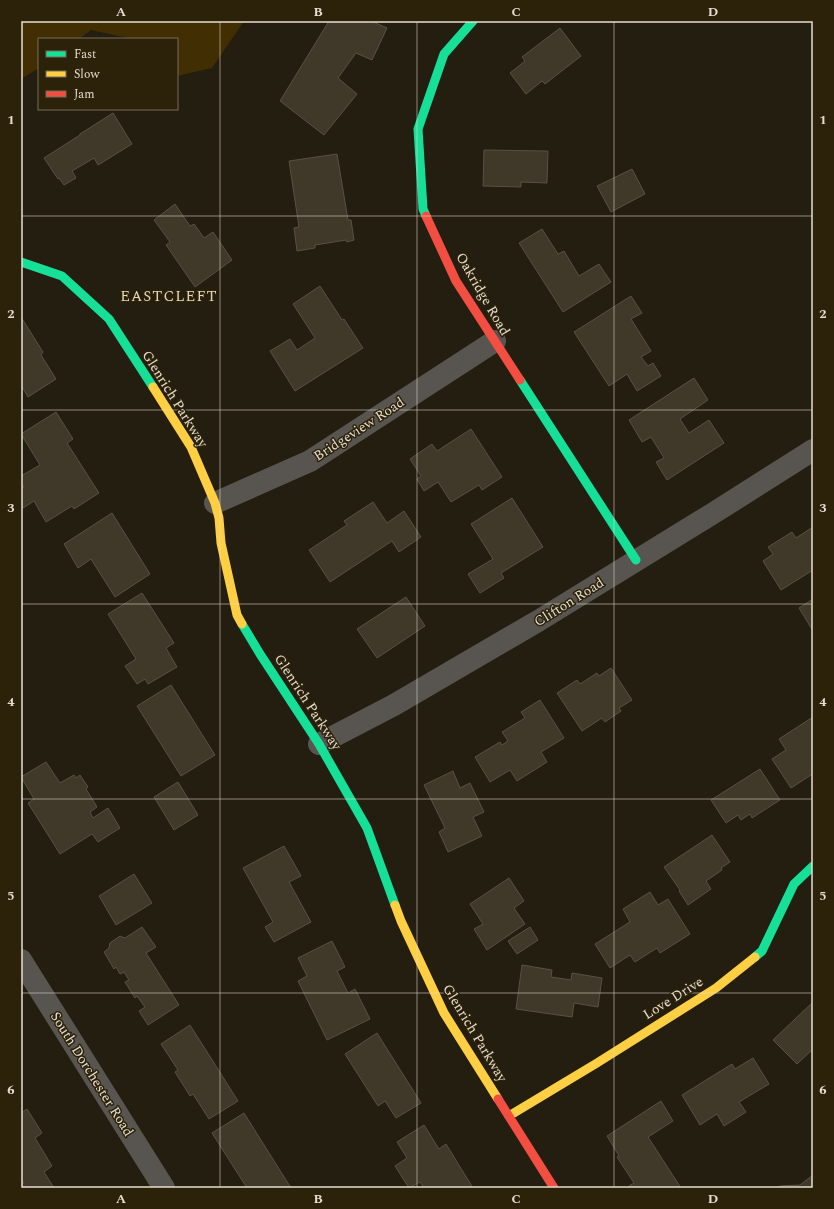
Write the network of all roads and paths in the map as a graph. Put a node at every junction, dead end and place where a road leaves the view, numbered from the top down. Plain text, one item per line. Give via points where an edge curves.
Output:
1 (473, 21) edge
2 (21, 262) edge
3 (495, 341) junction
4 (813, 450) edge
5 (215, 503) junction
6 (636, 560) junction
7 (319, 744) junction
8 (813, 866) edge
9 (21, 960) edge
10 (509, 1116) junction
11 (164, 1188) edge
12 (554, 1188) edge

1 - 3 street, Oakridge Road via 444,54 418,129 423,209 456,281
2 - 5 street, Glenrich Parkway via 62,276 109,319 191,448
3 - 5 street, Bridgeview Road via 310,460
3 - 6 street, Oakridge Road
4 - 6 street, Clifton Road
5 - 7 street, Glenrich Parkway via 237,615
6 - 7 street, Clifton Road via 394,705
7 - 10 street, Glenrich Parkway via 368,828 401,921 444,1013
8 - 10 street, Love Drive via 794,884 762,951 716,988
9 - 11 street, South Dorchester Road
10 - 12 street, Glenrich Parkway

